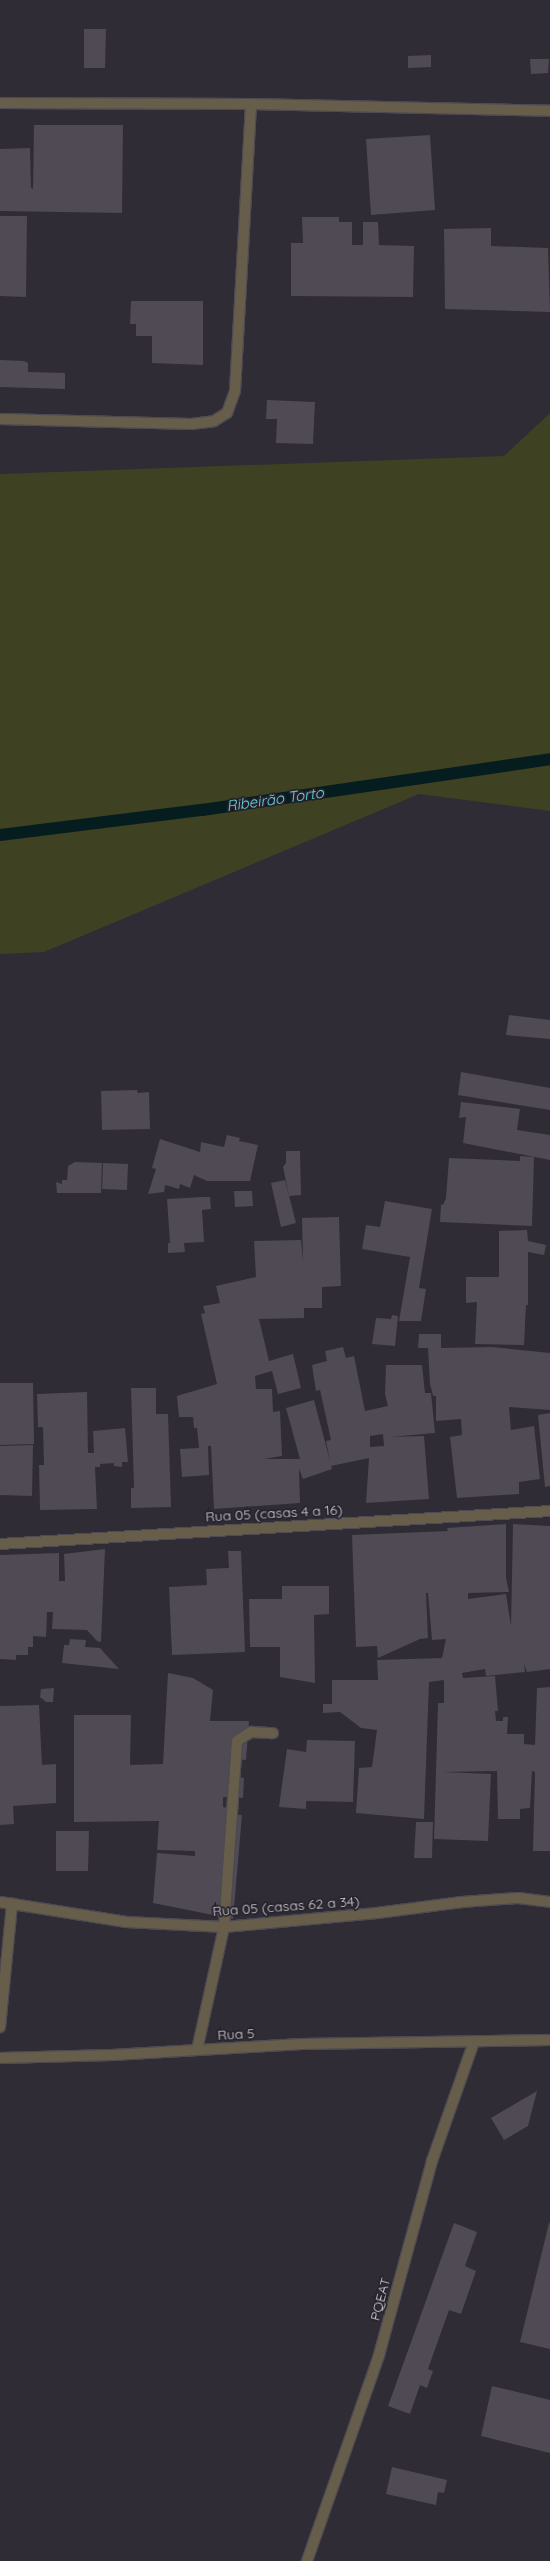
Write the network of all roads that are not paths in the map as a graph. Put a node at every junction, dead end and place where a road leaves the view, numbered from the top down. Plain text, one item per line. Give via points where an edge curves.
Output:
1 (0, 103) edge
2 (250, 104) junction
3 (550, 111) edge
4 (0, 419) edge
5 (550, 1511) edge
6 (0, 1544) edge
7 (273, 1734) dead end
8 (0, 1902) edge
9 (550, 1902) edge
10 (12, 1904) junction
11 (224, 1927) junction
12 (0, 2027) edge
13 (550, 2040) edge
14 (474, 2042) junction
15 (197, 2050) junction
16 (0, 2058) edge
17 (306, 2561) edge

1 - 2 street
2 - 3 street
2 - 4 street via 235,391 227,413 214,421 191,424
5 - 6 street, Rua 05 (casas 4 a 16)
7 - 11 street via 251,1732 237,1741
8 - 10 street, Rua 05 (casas 62 a 34)
9 - 11 street, Rua 05 (casas 62 a 34) via 518,1898 462,1902 377,1913
10 - 11 street, Rua 05 (casas 62 a 34) via 126,1922
10 - 12 street
11 - 15 street
13 - 14 street, Rua 5
14 - 15 street, Rua 5 via 302,2044
14 - 17 street, PQEAT via 432,2161 379,2355
15 - 16 street, Rua 5

